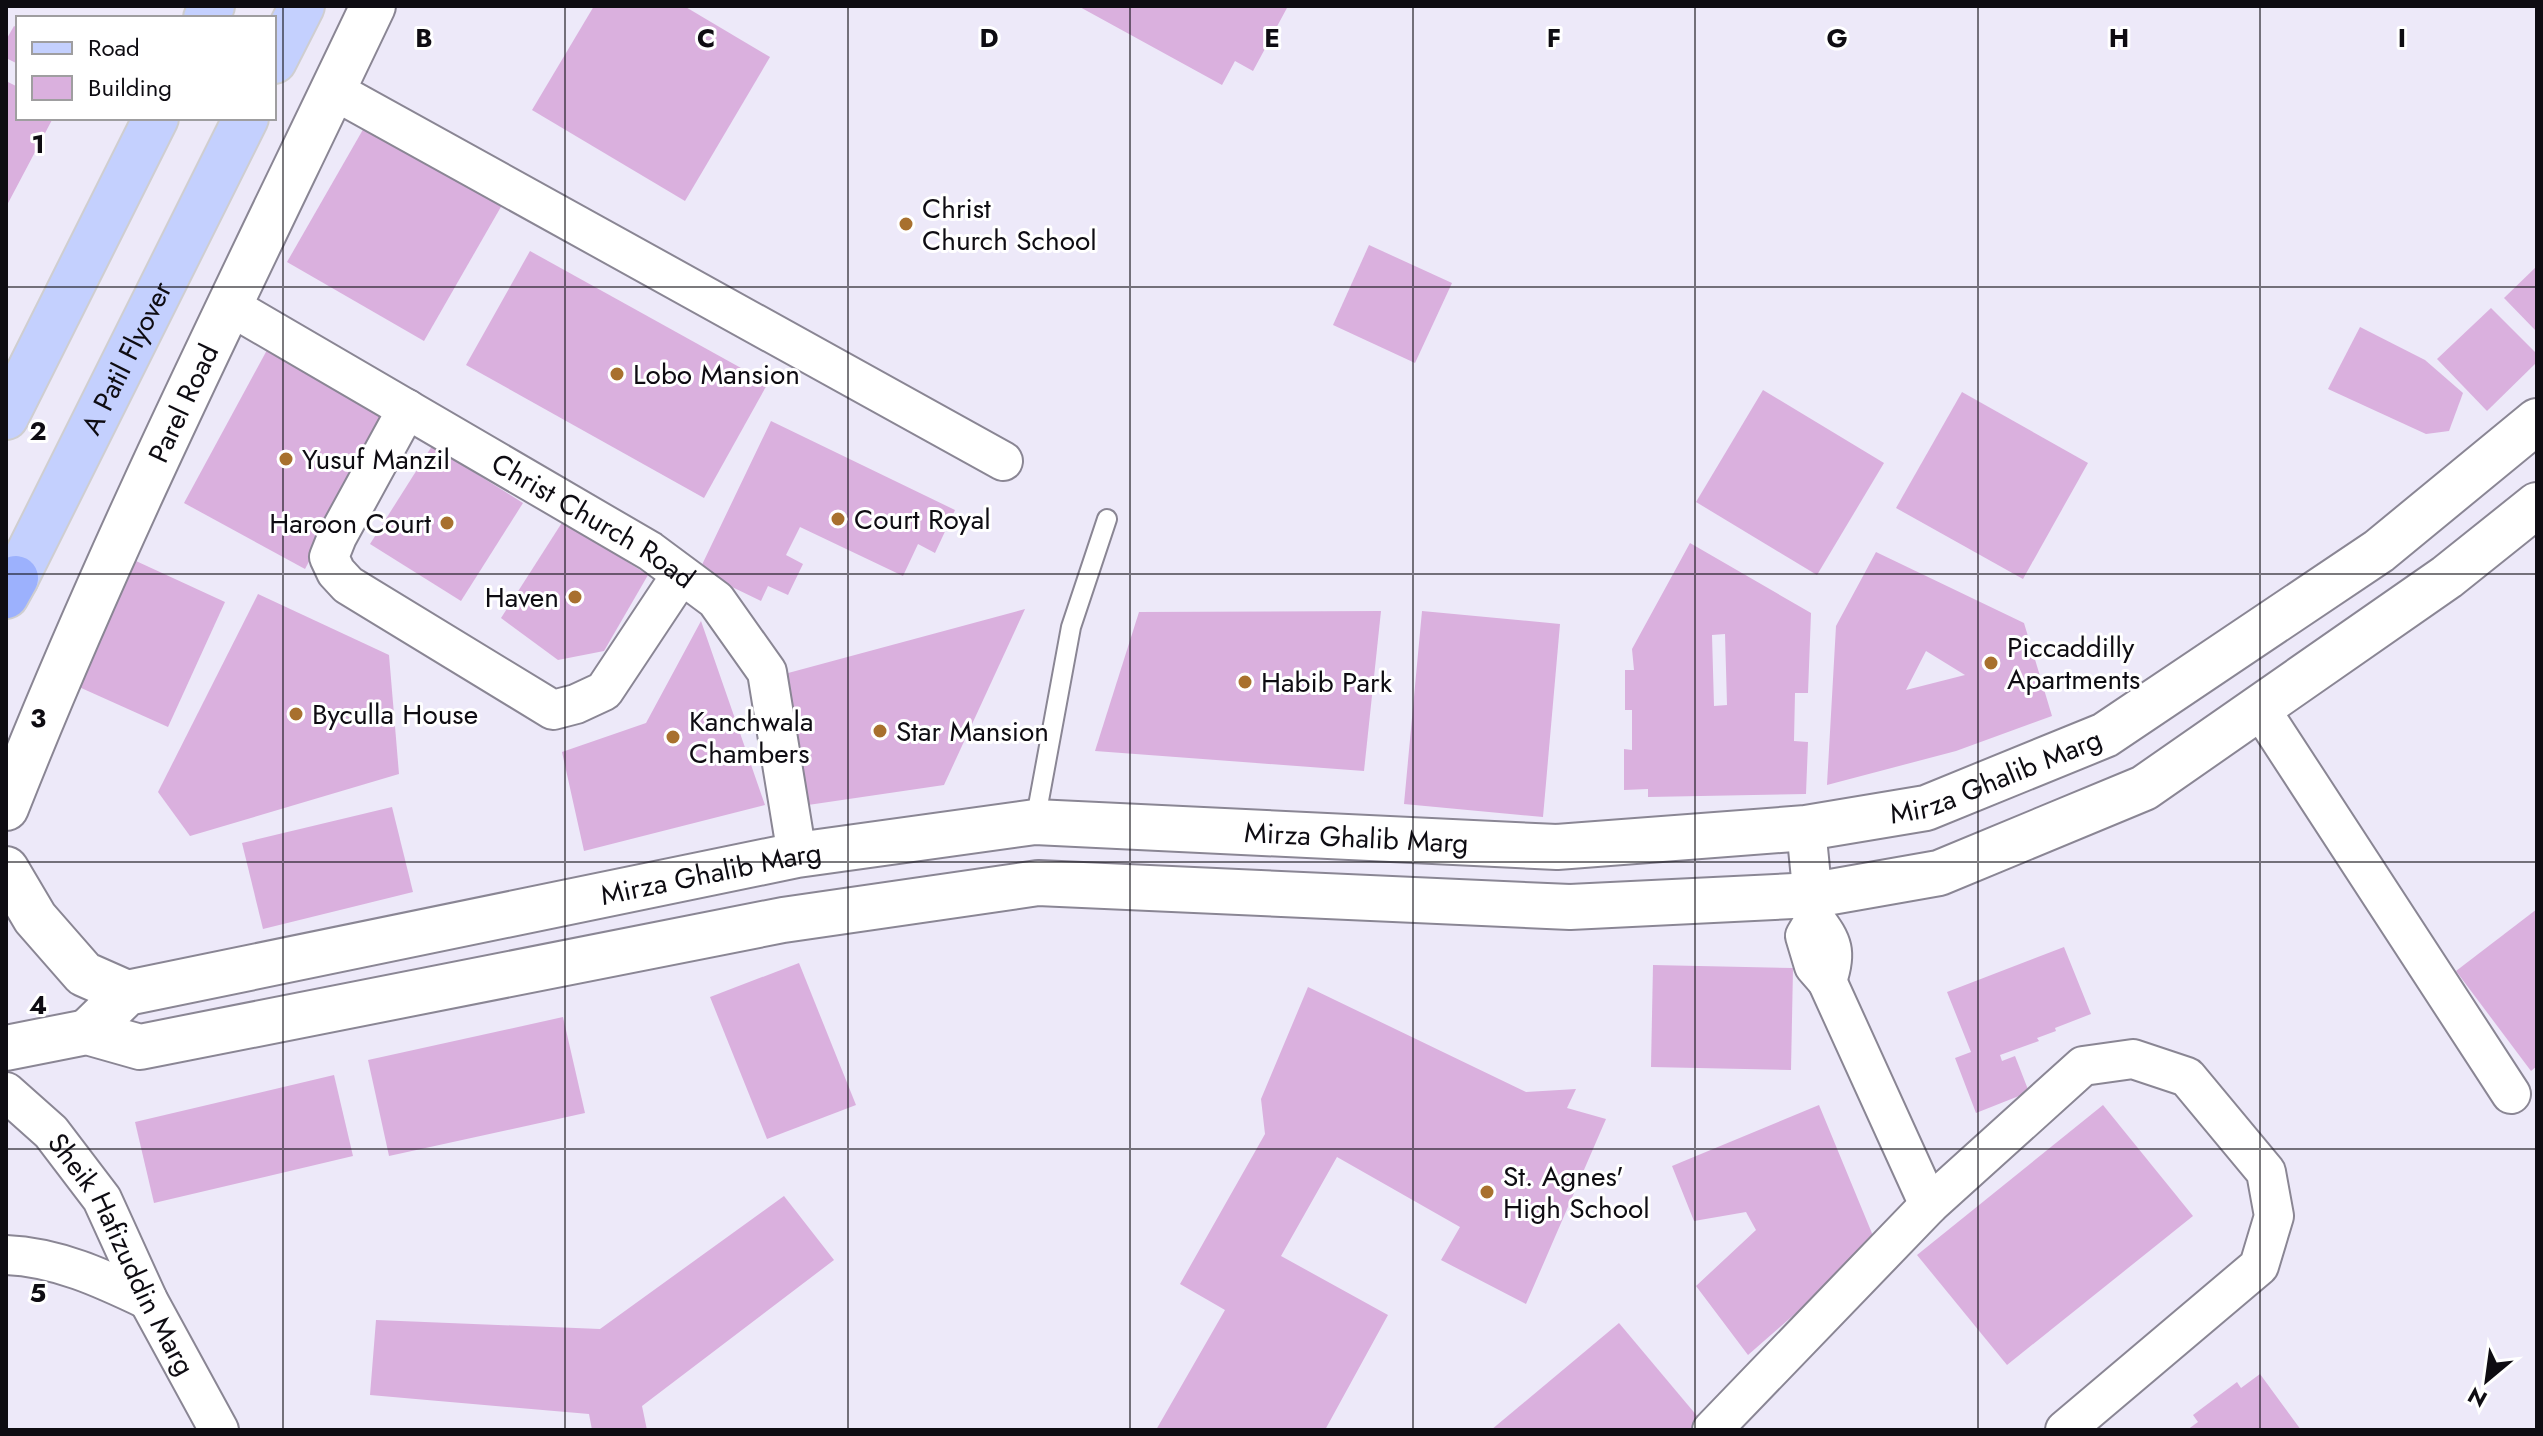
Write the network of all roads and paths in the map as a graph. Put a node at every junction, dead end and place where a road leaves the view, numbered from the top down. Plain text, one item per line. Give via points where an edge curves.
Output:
1 (302, 6) edge
2 (373, 6) edge
3 (276, 57) edge
4 (333, 90) junction
5 (155, 120) edge
6 (245, 120) edge
7 (230, 306) junction
8 (407, 409) junction
9 (6, 417) edge
10 (2537, 421) edge
11 (1003, 461) dead end
12 (2537, 505) edge
13 (1107, 519) dead end
14 (681, 575) junction
15 (11, 587) edge
16 (6, 622) edge
17 (2259, 707) junction
18 (6, 808) edge
19 (1035, 822) junction
20 (1806, 828) junction
21 (797, 855) junction
22 (6, 869) edge
23 (1815, 907) junction
24 (127, 993) junction
25 (87, 1032) junction
26 (6, 1048) edge
27 (6, 1092) edge
28 (2511, 1094) dead end
29 (1929, 1205) junction
30 (6, 1255) edge
31 (148, 1300) junction
32 (219, 1430) edge
33 (1712, 1430) edge
34 (2065, 1430) edge

1 - 3 main road
2 - 4 main road, Parel Road
4 - 7 main road, Parel Road
4 - 11 street
5 - 9 main road
6 - 15 main road, A Patil Flyover
7 - 8 street, Christ Church Road
7 - 18 main road, Parel Road via 52,692
8 - 14 street, Christ Church Road via 650,551
8 - 14 street via 337,537 329,557 336,572 348,585 553,710 604,691
10 - 20 main road, Mirza Ghalib Marg via 2379,551 2105,735 1926,808
12 - 17 main road, Mirza Ghalib Marg via 2447,577
13 - 19 lane via 1071,627
14 - 21 street, Christ Church Road via 716,600 767,672
15 - 16 main road
17 - 23 main road, Mirza Ghalib Marg via 2144,788 1939,873
17 - 28 street
19 - 20 main road, Mirza Ghalib Marg via 1557,847
19 - 21 main road, Mirza Ghalib Marg
20 - 23 street
21 - 24 main road, Mirza Ghalib Marg
22 - 24 main road via 35,918 84,974
23 - 25 main road, Mirza Ghalib Marg via 1570,907 1038,883 783,920 140,1047
23 - 29 street via 1831,939 1834,962 1827,981
24 - 25 main road
25 - 26 main road, Mirza Ghalib Marg
27 - 31 street, Sheik Hafizuddin Marg via 51,1132 102,1199
29 - 33 street
29 - 34 street via 2083,1066 2133,1059 2187,1077 2266,1172 2274,1216 2259,1266
30 - 31 street via 33,1256 95,1274
31 - 32 street, Sheik Hafizuddin Marg

